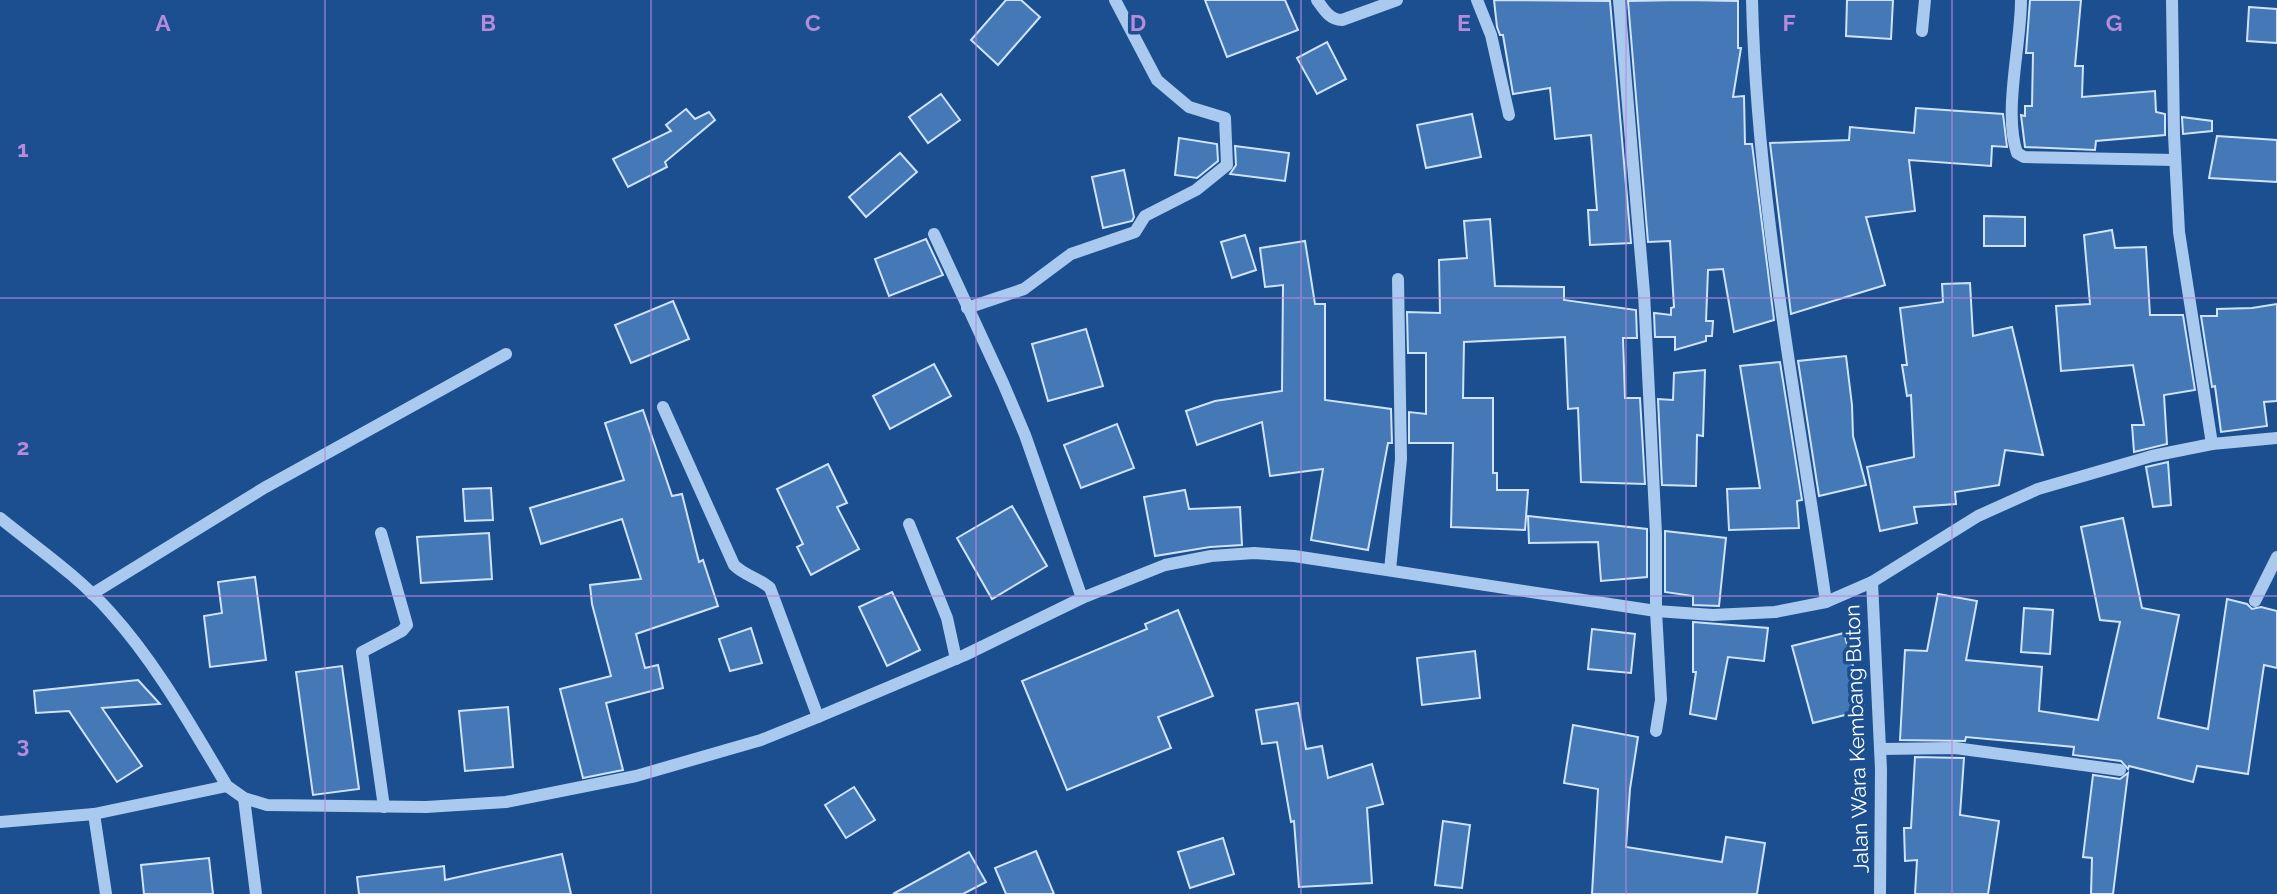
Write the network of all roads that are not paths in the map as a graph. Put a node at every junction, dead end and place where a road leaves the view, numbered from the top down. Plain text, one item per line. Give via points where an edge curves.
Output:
1 (1115, 0) edge
2 (1317, 0) edge
3 (1397, 0) edge
4 (1476, 0) edge
5 (1619, 0) edge
6 (1752, 0) edge
7 (1925, 0) edge
8 (2021, 0) edge
9 (2172, 0) edge
10 (1922, 31) dead end
11 (1509, 115) dead end
12 (2175, 160) junction
13 (934, 234) dead end
14 (1398, 279) dead end
15 (967, 308) junction
16 (506, 354) dead end
17 (663, 407) dead end
18 (2277, 438) edge
19 (2212, 443) junction
20 (0, 518) edge
21 (909, 524) dead end
22 (381, 533) dead end
23 (2277, 556) edge
24 (1390, 570) junction
25 (1872, 582) junction
26 (92, 594) junction
27 (1082, 598) junction
28 (2255, 601) dead end
29 (1826, 602) junction
30 (1656, 611) junction
31 (956, 659) junction
32 (818, 717) junction
33 (1656, 730) dead end
34 (1881, 749) junction
35 (2120, 769) dead end
36 (227, 786) junction
37 (244, 798) junction
38 (384, 807) junction
39 (94, 814) junction
40 (0, 822) edge
41 (106, 894) edge
42 (256, 894) edge
43 (1880, 894) edge

1 - 15 street via 1157,80 1189,107 1225,118 1227,165 1196,190 1145,216 1135,232 1071,254 1024,289
2 - 3 street via 1327,13 1342,20
4 - 11 street via 1491,35
5 - 30 street via 1644,293
6 - 29 street via 1768,225
7 - 10 street
8 - 12 street via 2011,100 2017,153 2024,157
9 - 12 street
12 - 19 street via 2179,232
13 - 15 street
14 - 24 street via 1401,459
15 - 27 street via 1025,435
16 - 26 street via 264,488
17 - 32 street via 734,565 770,589
18 - 19 street
19 - 25 street via 2038,489 1978,516
20 - 26 street
21 - 31 street via 947,618
22 - 38 street via 407,625 362,652
23 - 28 street
24 - 27 street via 1294,556 1222,555 1165,565
24 - 30 street
25 - 29 street
25 - 34 street, Jalan Wara Kembang Buton
26 - 36 street via 156,670
27 - 31 street
29 - 30 street via 1775,612 1713,615
30 - 33 street via 1661,700
31 - 32 street
32 - 38 street via 704,757 573,790 506,802
34 - 35 street via 1955,748
34 - 43 street, Jalan Wara Kembang Buton
36 - 37 street
36 - 39 street
37 - 38 street via 267,805
37 - 42 street
39 - 40 street
39 - 41 street

